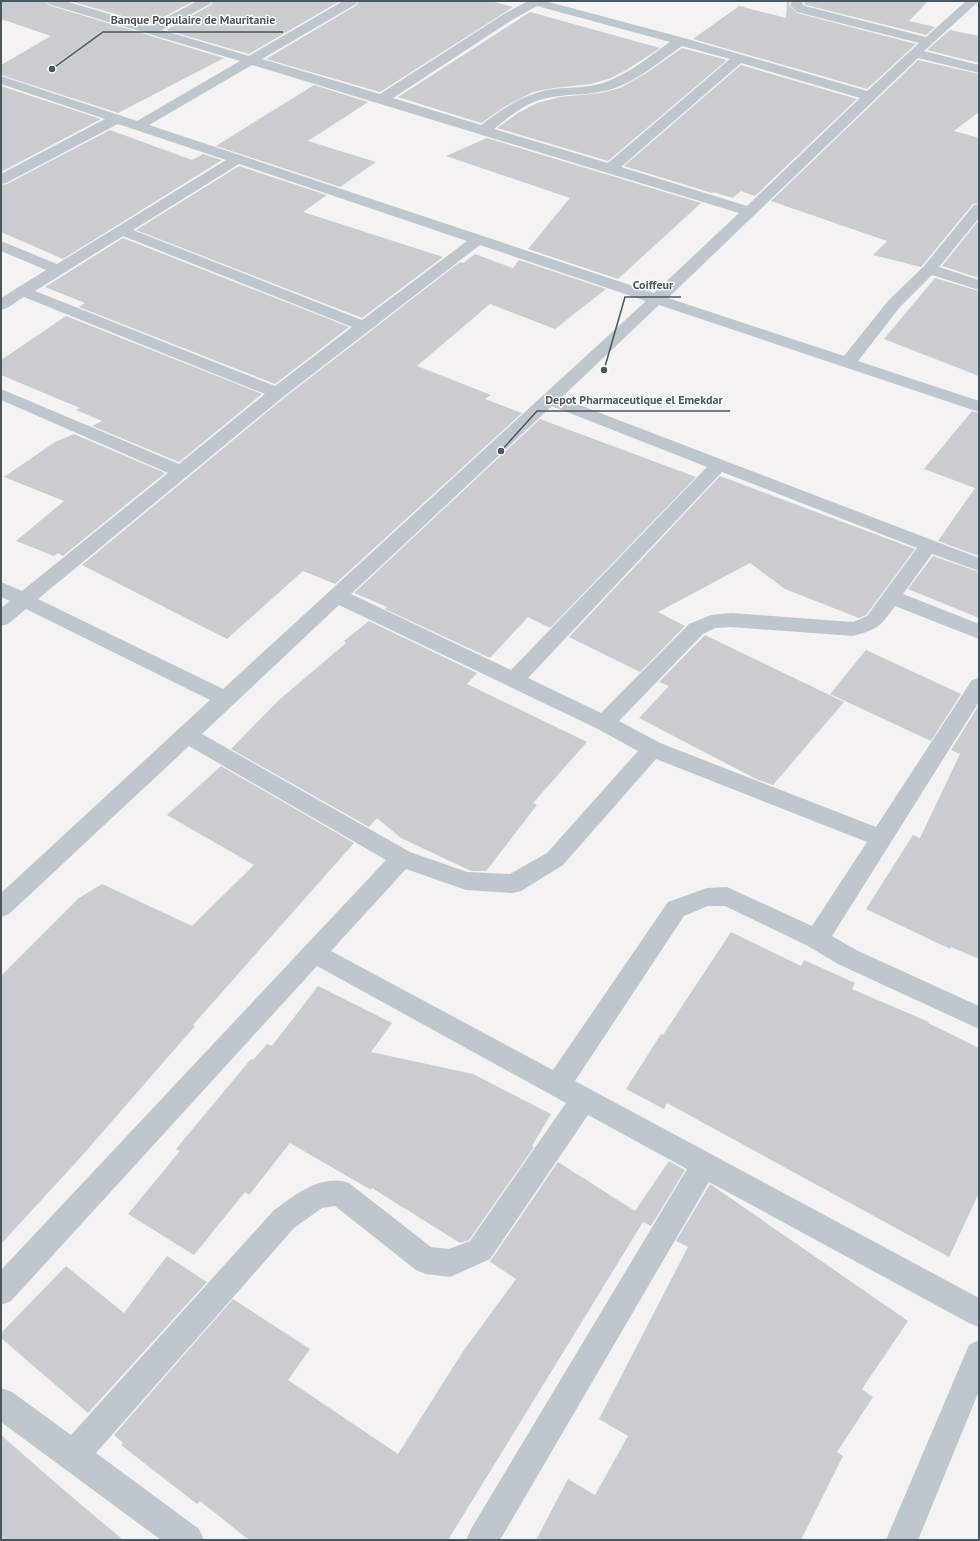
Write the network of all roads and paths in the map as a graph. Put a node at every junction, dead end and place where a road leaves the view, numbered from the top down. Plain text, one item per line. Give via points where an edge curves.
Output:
1 (52, 1) edge
2 (206, 1) edge
3 (352, 1) edge
4 (798, 1) edge
5 (973, 1) edge
6 (536, 2) edge
7 (150, 31) junction
8 (928, 41) junction
9 (680, 42) junction
10 (915, 53) junction
11 (738, 60) junction
12 (249, 61) junction
13 (979, 69) edge
14 (1, 80) edge
15 (869, 96) junction
16 (382, 99) junction
17 (116, 119) junction
18 (138, 126) junction
19 (483, 130) junction
20 (237, 160) junction
21 (610, 169) junction
22 (1, 180) edge
23 (749, 211) junction
24 (978, 212) edge
25 (120, 230) junction
26 (477, 240) junction
27 (1, 246) edge
28 (58, 268) junction
29 (928, 269) junction
30 (979, 285) edge
31 (22, 291) junction
32 (657, 299) junction
33 (1, 305) edge
34 (363, 326) junction
35 (848, 363) junction
36 (277, 393) junction
37 (1, 394) edge
38 (548, 399) junction
39 (979, 407) edge
40 (718, 466) junction
41 (182, 472) junction
42 (928, 546) junction
43 (979, 565) edge
44 (1, 590) edge
45 (337, 596) junction
46 (891, 597) junction
47 (24, 601) junction
48 (1, 619) edge
49 (979, 632) edge
50 (514, 680) junction
51 (979, 685) edge
52 (226, 699) junction
53 (604, 723) junction
54 (186, 735) junction
55 (652, 748) junction
56 (880, 838) junction
57 (402, 858) junction
58 (1, 907) edge
59 (817, 939) junction
60 (314, 953) junction
61 (979, 1018) edge
62 (557, 1086) junction
63 (584, 1100) junction
64 (704, 1165) junction
65 (1, 1291) edge
66 (979, 1313) edge
67 (979, 1355) edge
68 (1, 1403) edge
69 (73, 1456) junction
70 (188, 1540) edge
71 (482, 1540) edge
72 (902, 1540) edge

1 - 7 street
2 - 7 street
3 - 12 street
4 - 8 street via 796,5 801,9
5 - 8 street
6 - 9 street
6 - 16 street via 508,17
7 - 12 street
8 - 10 street
9 - 11 street
9 - 19 street via 618,82 598,88 537,96 515,107
10 - 13 street
10 - 15 street
11 - 15 street
11 - 21 street
12 - 16 street
12 - 18 street
14 - 17 street
15 - 23 street
16 - 19 street
17 - 18 street
17 - 22 street
18 - 20 street
19 - 21 street
20 - 25 street
20 - 26 street
21 - 23 street
23 - 32 street
24 - 29 street
25 - 28 street
25 - 34 street
26 - 32 street
26 - 34 street
27 - 28 street
28 - 31 street
29 - 30 street
29 - 35 street via 894,304
31 - 33 street
31 - 36 street
32 - 35 street
32 - 38 street
34 - 36 street
35 - 39 street
36 - 41 street
37 - 41 street
38 - 40 street
38 - 45 street
40 - 42 street
40 - 50 street
41 - 47 street
42 - 43 street
42 - 46 street
44 - 47 street
45 - 50 street
45 - 52 street
46 - 49 street
46 - 53 street via 874,621 853,629 731,620 711,622 696,629
47 - 48 street
47 - 52 street
50 - 53 street
51 - 56 street
52 - 54 street
53 - 55 street
54 - 57 street
54 - 58 street
55 - 56 street
55 - 57 street via 555,859 513,884 466,881
56 - 59 street
57 - 60 street
59 - 61 street via 847,957
59 - 62 street via 727,896 707,897 676,909
60 - 62 street
60 - 65 street
62 - 63 street
63 - 64 street
63 - 69 street via 480,1250 450,1263 426,1260 339,1192 316,1197 284,1219
64 - 66 street
64 - 71 street
67 - 72 street
68 - 69 street
69 - 70 street

